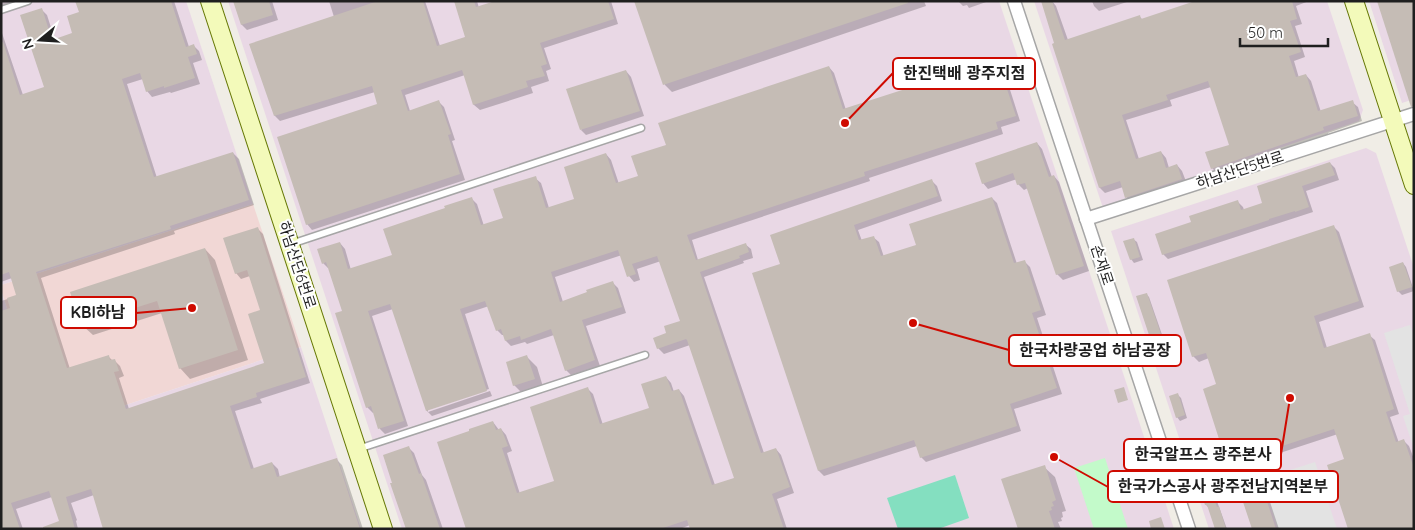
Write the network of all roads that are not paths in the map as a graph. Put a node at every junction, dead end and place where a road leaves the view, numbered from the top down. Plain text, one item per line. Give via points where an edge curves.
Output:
1 (28, 1) edge
2 (210, 1) edge
3 (1014, 1) edge
4 (1354, 1) edge
5 (1, 10) edge
6 (1414, 114) edge
7 (1393, 121) junction
8 (641, 128) dead end
9 (1414, 185) edge
10 (1086, 219) junction
11 (290, 244) junction
12 (645, 355) dead end
13 (357, 449) junction
14 (383, 529) edge
15 (1189, 529) edge

1 - 5 lane
2 - 11 street, 하남산단6번로
3 - 10 street, 손재로
4 - 7 street
6 - 7 street, 하남산단5번로
7 - 9 street
7 - 10 street, 하남산단5번로
8 - 11 lane
10 - 15 street, 손재로
11 - 13 street, 하남산단6번로
12 - 13 lane
13 - 14 street, 하남산단6번로

